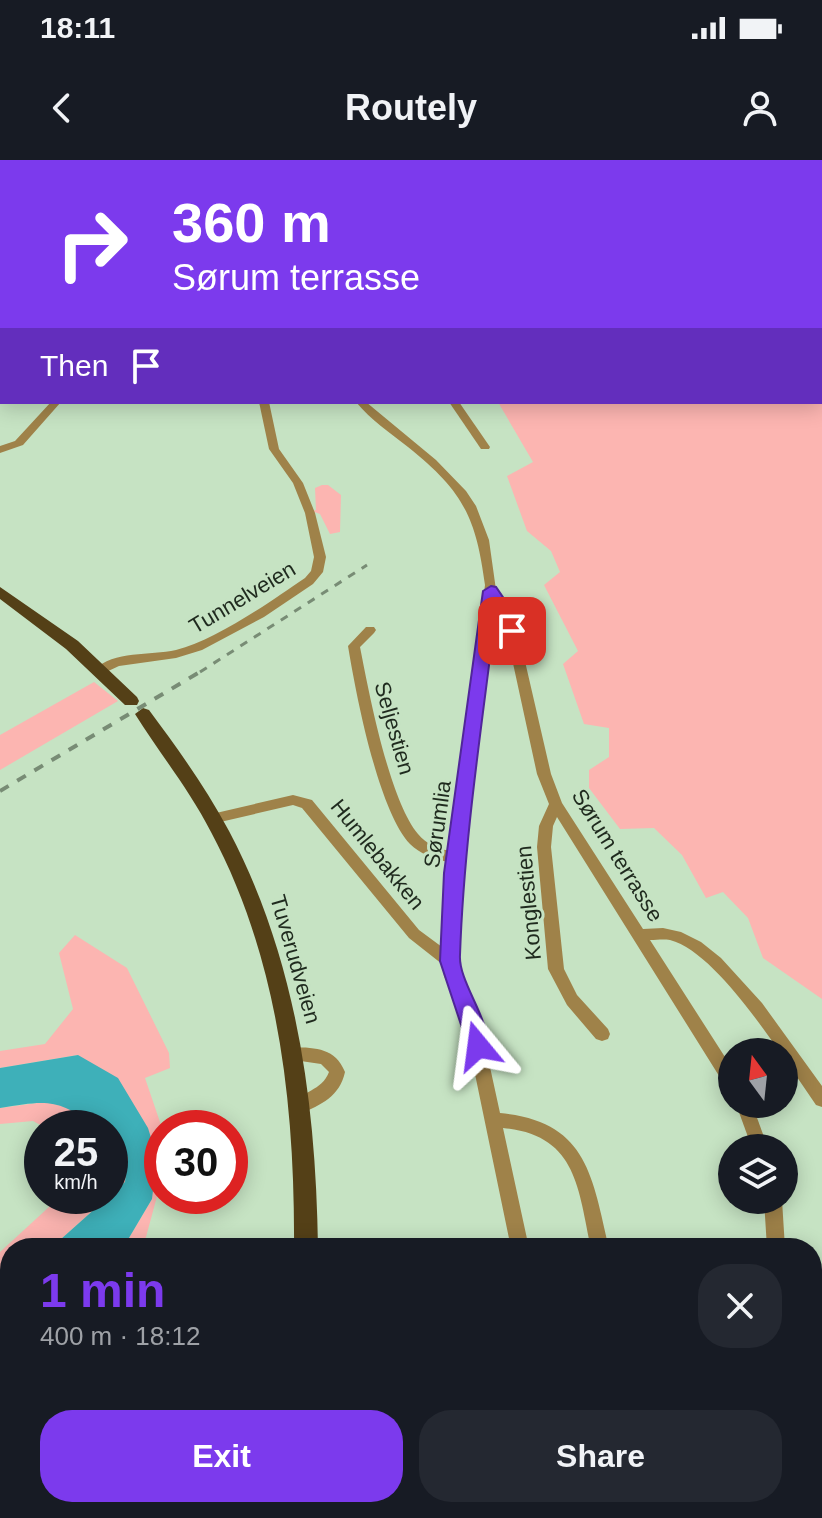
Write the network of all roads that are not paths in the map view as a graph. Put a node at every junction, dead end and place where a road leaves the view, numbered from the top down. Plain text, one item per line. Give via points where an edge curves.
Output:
1 (54, 404) edge
2 (264, 404) edge
3 (363, 404) edge
4 (455, 404) edge
5 (485, 447) dead end
6 (0, 450) edge
7 (491, 591) junction
8 (0, 592) edge
9 (370, 630) dead end
10 (100, 670) junction
11 (556, 804) junction
12 (216, 818) junction
13 (457, 858) junction
14 (640, 936) junction
15 (449, 961) junction
16 (602, 1034) dead end
17 (293, 1054) junction
18 (718, 1060) edge
19 (822, 1100) edge
20 (300, 1106) junction
21 (495, 1120) junction
22 (774, 1214) edge
23 (306, 1238) edge
24 (518, 1238) edge
25 (598, 1238) edge
26 (775, 1238) edge

1 - 6 street via 19,443
2 - 10 street, Tunnelveien via 274,449 310,512 320,552 318,570 260,614 198,647 116,662
3 - 7 street, Sørumlia via 460,490 482,527
4 - 5 street
7 - 11 street, Sørum terrasse via 512,631 544,774
7 - 13 street, Sørumlia
8 - 10 main road, Tuverudveien
9 - 13 street, Seljestien via 354,646 356,659 400,813 422,846
10 - 12 main road, Tuverudveien via 181,761
11 - 14 street, Sørum terrasse
11 - 16 street, Konglestien via 544,847 556,969 572,1000
12 - 15 street, Humlebakken via 293,800 307,804 414,934
12 - 17 main road, Tuverudveien via 264,938
13 - 15 street, Sørumlia
14 - 18 street, Sørum terrasse
14 - 19 street via 679,937 709,957 785,1046
15 - 21 street, Sørumlia via 472,1021
17 - 20 main road, Tuverudveien
17 - 20 street via 321,1054 336,1071 329,1092
20 - 23 main road, Tuverudveien
21 - 24 street, Sørumlia
21 - 25 street via 536,1124 573,1152
22 - 26 street

